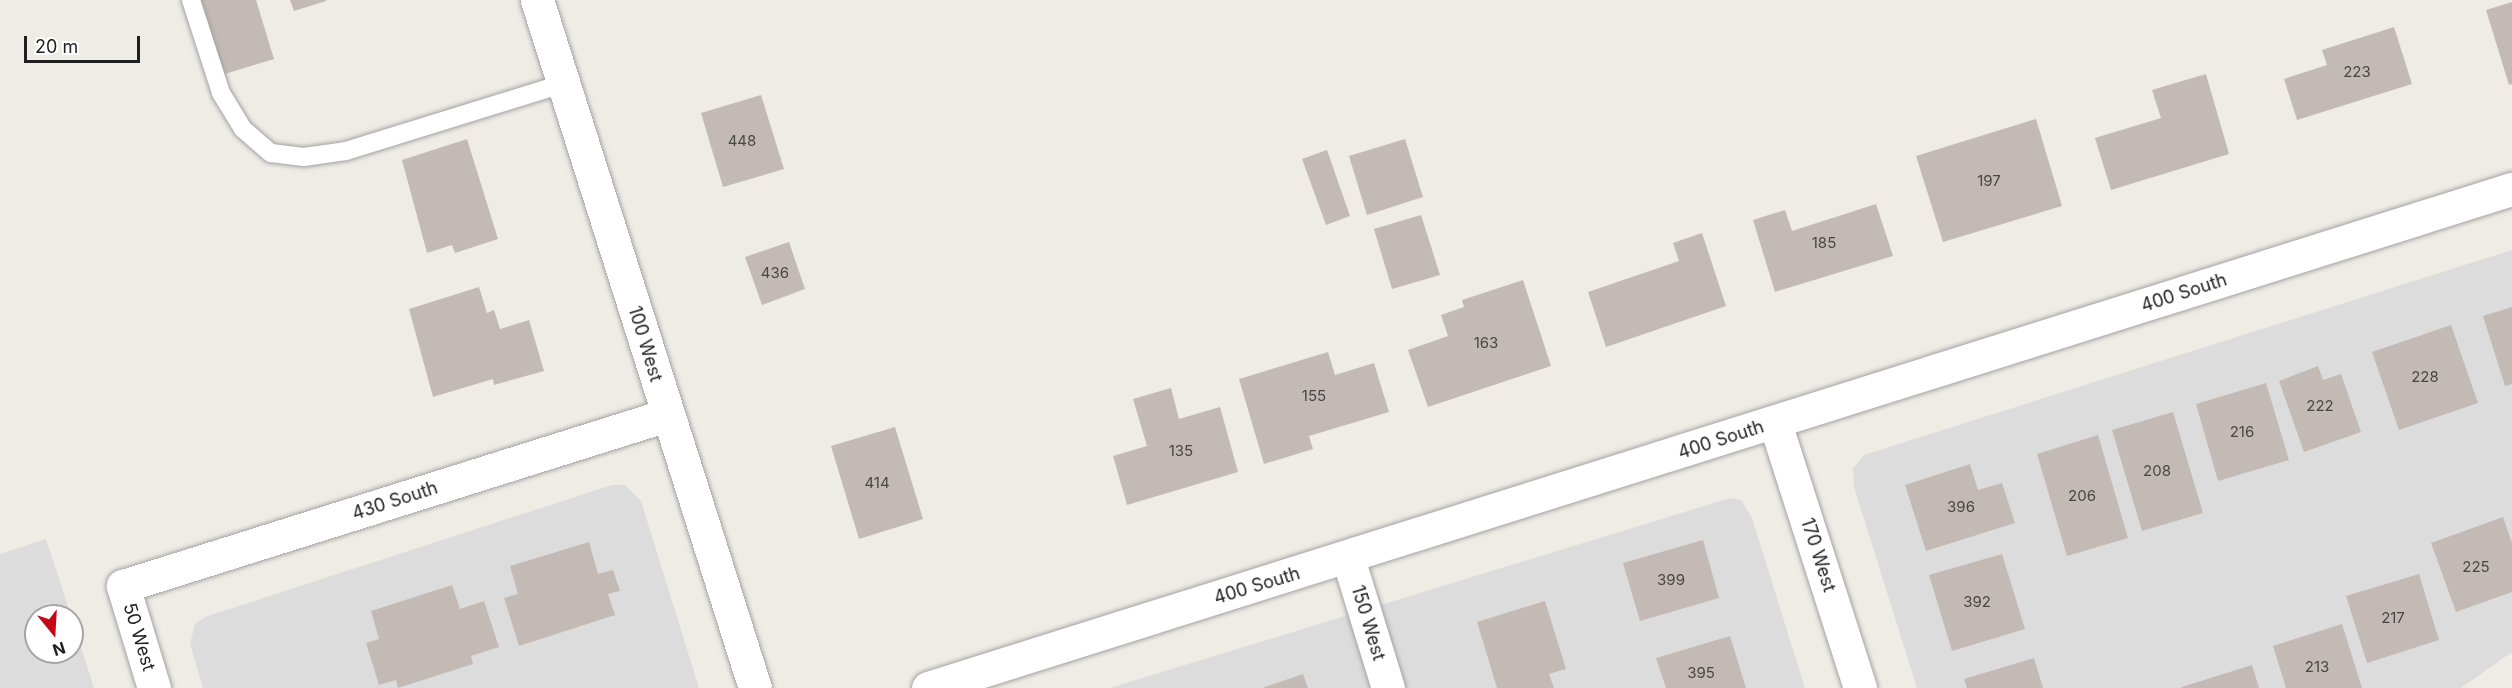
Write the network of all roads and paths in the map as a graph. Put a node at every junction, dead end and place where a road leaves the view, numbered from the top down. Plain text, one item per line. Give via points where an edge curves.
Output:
1 (190, 0) edge
2 (537, 0) edge
3 (563, 84) junction
4 (2512, 189) edge
5 (667, 415) junction
6 (1775, 423) junction
7 (1348, 558) junction
8 (123, 586) joint
9 (154, 688) edge
10 (755, 688) edge
11 (928, 688) edge
12 (1388, 688) edge
13 (1860, 688) edge

1 - 3 lane via 221,93 243,129 271,153 304,157 346,151
2 - 3 street, 100 West
3 - 5 street, 100 West
4 - 6 street, 400 South
5 - 8 street, 430 South
5 - 10 street, 100 West
6 - 7 street, 400 South
6 - 13 street, 170 West
7 - 11 street, 400 South
7 - 12 street, 150 West
8 - 9 street, 50 West

